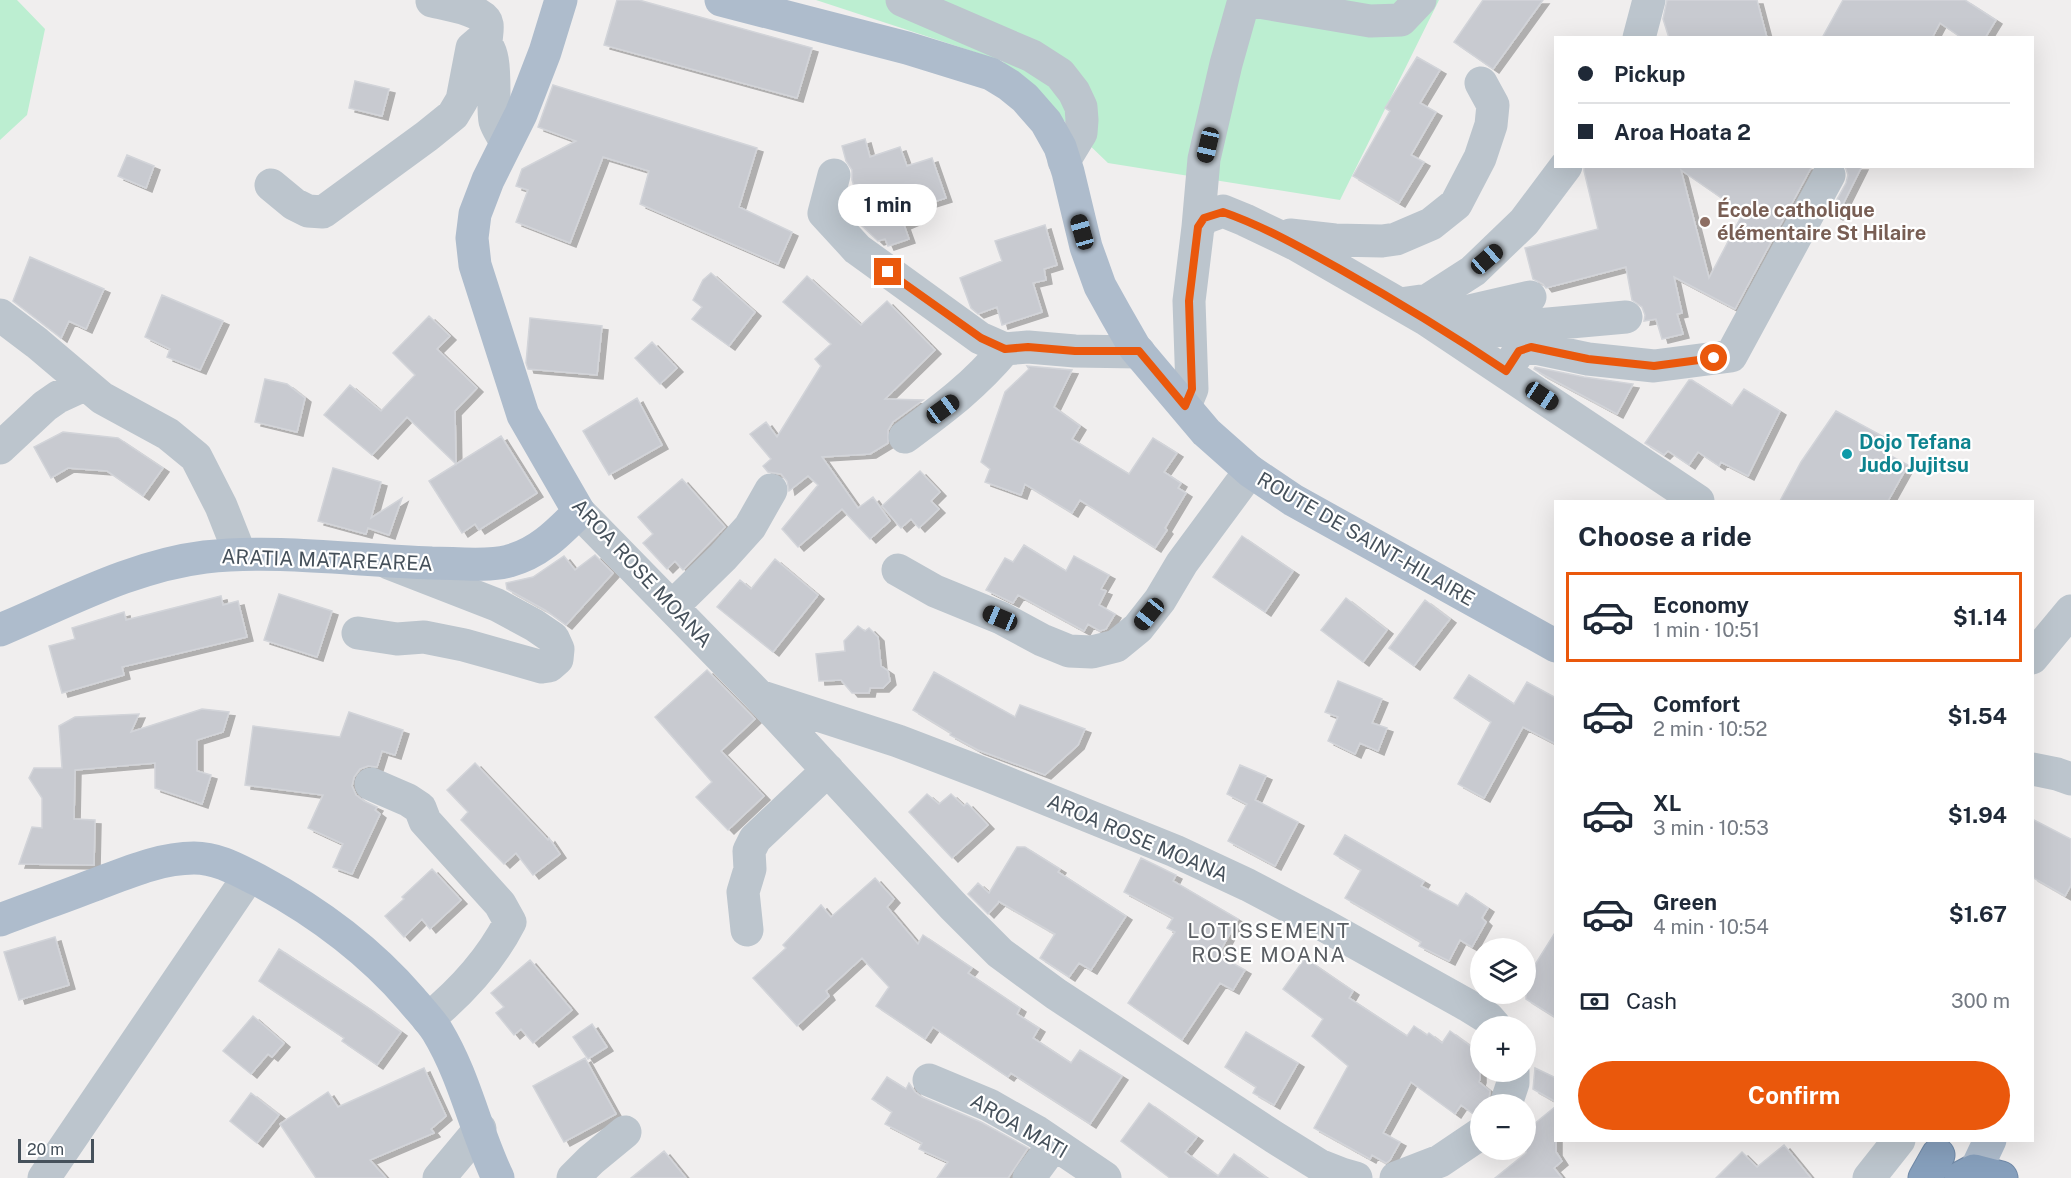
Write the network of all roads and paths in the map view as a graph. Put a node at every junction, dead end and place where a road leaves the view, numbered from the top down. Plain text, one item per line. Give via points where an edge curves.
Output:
1 (561, 0) edge
2 (721, 0) edge
3 (902, 0) edge
4 (1246, 0) edge
5 (1420, 0) edge
6 (1649, 0) edge
7 (432, 1) edge
8 (1640, 36) edge
9 (486, 43) junction
10 (1481, 83) dead end
11 (506, 143) junction
12 (1064, 161) junction
13 (1564, 168) edge
14 (834, 175) dead end
15 (1829, 175) dead end
16 (271, 185) dead end
17 (1198, 227) junction
18 (1274, 234) junction
19 (1530, 297) dead end
20 (1400, 304) junction
21 (0, 315) edge
22 (1626, 317) dead end
23 (1456, 339) junction
24 (1005, 349) junction
25 (1139, 351) junction
26 (1506, 371) junction
27 (84, 385) junction
28 (1185, 406) junction
29 (905, 436) dead end
30 (0, 448) edge
31 (1250, 471) junction
32 (771, 490) dead end
33 (1697, 500) edge
34 (579, 512) junction
35 (240, 554) junction
36 (382, 560) junction
37 (898, 570) dead end
38 (673, 606) junction
39 (2071, 611) edge
40 (0, 630) edge
41 (358, 633) dead end
42 (1554, 645) edge
43 (2034, 656) edge
44 (760, 697) junction
45 (2034, 769) edge
46 (828, 770) junction
47 (2071, 779) edge
48 (371, 784) dead end
49 (249, 876) junction
50 (0, 920) edge
51 (747, 930) dead end
52 (1485, 1016) edge
53 (428, 1018) junction
54 (929, 1080) dead end
55 (480, 1129) junction
56 (625, 1132) dead end
57 (1470, 1141) edge
58 (1897, 1142) edge
59 (1989, 1142) edge
60 (1054, 1144) junction
61 (1977, 1176) edge
62 (44, 1178) edge
63 (439, 1178) edge
64 (498, 1178) edge
65 (573, 1178) edge
66 (1029, 1178) edge
67 (1105, 1178) edge
68 (1356, 1178) edge
69 (1396, 1178) edge
70 (1869, 1178) edge

1 - 11 main road, AROA ROSE MOANA via 545,52
2 - 12 main road, ROUTE DE SAINT-HILAIRE via 991,74 1025,98 1046,122
3 - 12 street via 1032,56 1060,74 1074,92 1082,120 1081,133
4 - 5 street via 1370,21 1401,20
4 - 17 street via 1204,159
6 - 8 street
7 - 9 street via 476,12 484,18
9 - 11 street via 493,62 495,122
9 - 16 street via 479,42 472,48 462,100 453,115 323,212 301,208
10 - 18 street via 1493,105 1480,158 1456,204 1431,224 1382,241
11 - 34 main road, AROA ROSE MOANA via 475,214 472,238 476,265 523,415
12 - 25 main road, ROUTE DE SAINT-HILAIRE via 1100,286
13 - 20 street via 1524,222 1473,271 1428,300
14 - 24 street via 825,213 851,243 981,338
15 - 26 street via 1731,356 1654,366 1588,359 1531,347 1519,351
17 - 18 street via 1204,218 1223,212
17 - 28 street via 1189,301 1192,389
18 - 20 street
19 - 23 street via 1456,314
20 - 23 street
21 - 27 street
22 - 23 street via 1526,326
23 - 26 street
24 - 25 street
24 - 29 street via 962,395
25 - 28 main road, ROUTE DE SAINT-HILAIRE
26 - 33 street
27 - 30 street via 45,406
27 - 35 street via 168,434 196,457
28 - 31 main road, ROUTE DE SAINT-HILAIRE via 1206,432
31 - 37 street via 1182,563 1160,600 1138,628 1116,646 1092,652 1069,651 935,591
31 - 42 main road, ROUTE DE SAINT-HILAIRE via 1330,522
32 - 38 street via 750,527
34 - 36 main road, ARATIA MATAREAREA via 551,540 508,562
34 - 38 street, AROA ROSE MOANA
35 - 36 main road, ARATIA MATAREAREA
35 - 40 main road, ARATIA MATAREAREA via 156,566
36 - 41 street via 497,605 534,625 553,639 558,649 556,659 542,667 424,637 397,639
38 - 44 street, AROA ROSE MOANA
39 - 43 street
44 - 46 street, AROA ROSE MOANA
44 - 52 street, AROA ROSE MOANA via 932,754 1175,851 1320,923
45 - 47 street
46 - 51 street via 755,839 749,851 750,869 743,892
46 - 68 street, AROA ROSE MOANA via 999,953 1274,1137 1319,1165
48 - 53 street via 420,808 425,821 500,904 510,922 457,995
49 - 50 main road via 218,861 171,860
49 - 53 main road via 314,912 344,934
49 - 62 street
53 - 55 main road via 458,1072
54 - 60 street, AROA MATI via 989,1105
55 - 63 street
55 - 64 main road
56 - 65 street
57 - 69 street via 1440,1161
58 - 70 street
59 - 61 main road
60 - 66 street
60 - 67 street, AROA MATI

